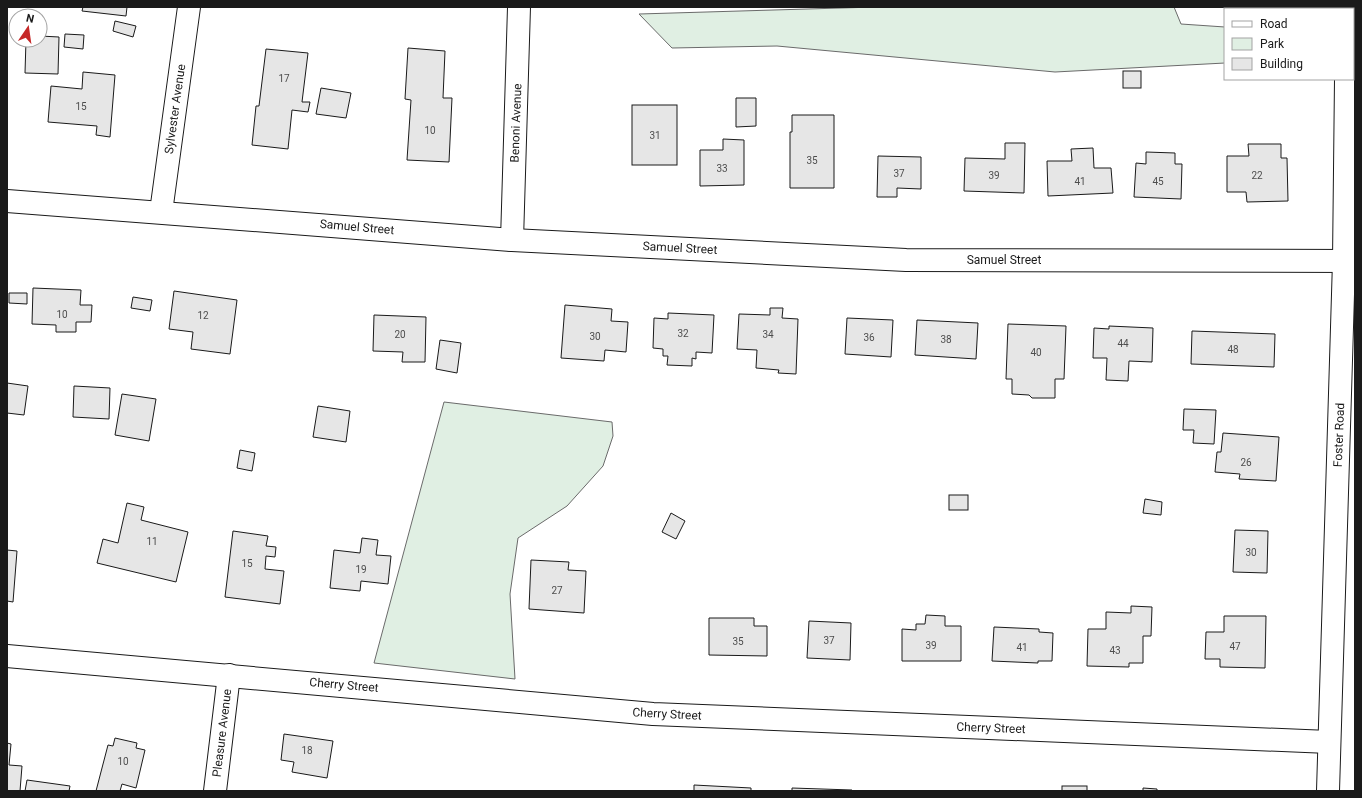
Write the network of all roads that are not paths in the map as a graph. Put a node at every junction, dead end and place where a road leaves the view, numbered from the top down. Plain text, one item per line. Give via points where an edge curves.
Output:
1 (189, 7) edge
2 (519, 7) edge
3 (1346, 80) edge
4 (7, 201) edge
5 (161, 212) junction
6 (512, 240) junction
7 (1350, 261) edge
8 (7, 656) edge
9 (229, 675) junction
10 (1329, 742) junction
11 (215, 791) edge
12 (1328, 791) edge

1 - 5 street, Sylvester Avenue
2 - 6 street, Benoni Avenue
3 - 7 street, Foster Road
4 - 5 street, Samuel Street
5 - 6 street, Samuel Street
6 - 7 street, Samuel Street via 906,260
7 - 10 street, Foster Road
8 - 9 street, Cherry Street
9 - 10 street, Cherry Street via 653,714
9 - 11 street, Pleasure Avenue
10 - 12 street, Foster Road

